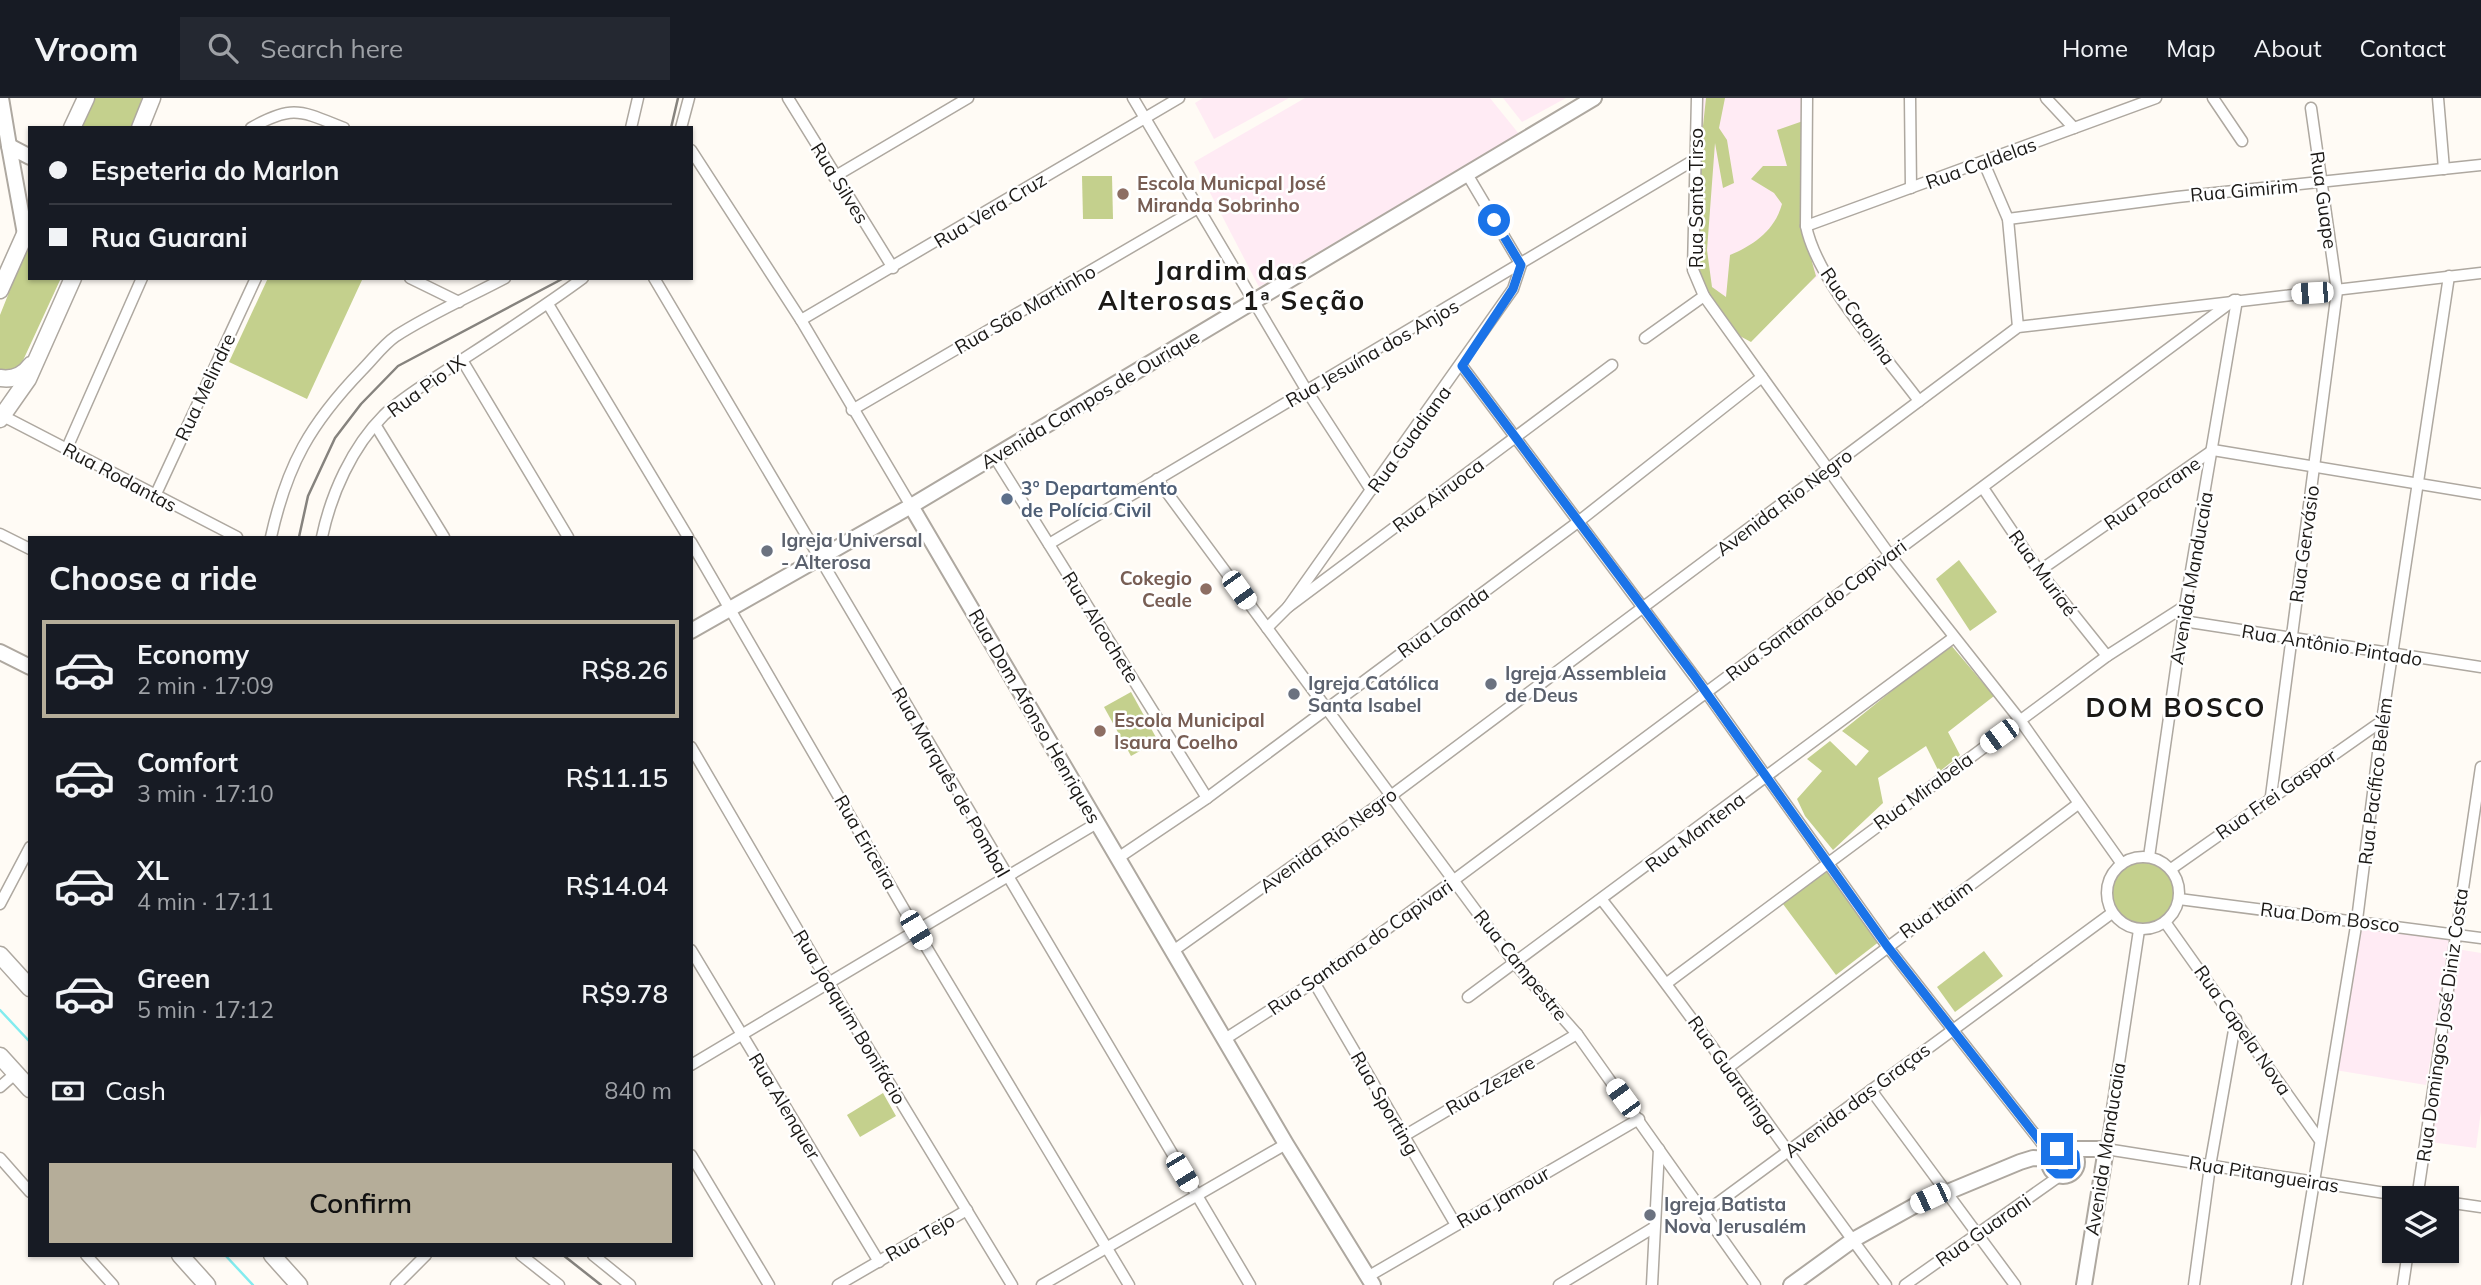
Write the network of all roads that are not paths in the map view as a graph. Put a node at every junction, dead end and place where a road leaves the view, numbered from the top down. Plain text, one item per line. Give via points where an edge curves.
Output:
1 (1, 98) edge
2 (86, 98) edge
3 (152, 98) edge
4 (638, 98) edge
5 (689, 98) edge
6 (788, 98) edge
7 (968, 98) edge
8 (1133, 98) edge
9 (1179, 98) edge
10 (1594, 98) edge
11 (1698, 98) edge
12 (1807, 98) edge
13 (1910, 98) edge
14 (2046, 98) edge
15 (2156, 98) edge
16 (2213, 98) edge
17 (2438, 98) edge
18 (2311, 108) dead end
19 (1144, 118) junction
20 (73, 126) edge
21 (141, 126) edge
22 (255, 126) edge
23 (339, 126) edge
24 (631, 126) edge
25 (682, 126) edge
26 (2074, 128) junction
27 (2242, 141) dead end
28 (9, 146) junction
29 (693, 153) edge
30 (28, 156) edge
31 (1694, 160) junction
32 (1984, 163) junction
33 (2481, 166) edge
34 (2444, 169) junction
35 (1467, 174) junction
36 (834, 177) junction
37 (2321, 183) junction
38 (1911, 188) junction
39 (1198, 208) junction
40 (2008, 219) junction
41 (1806, 226) junction
42 (27, 228) edge
43 (15, 256) junction
44 (0, 262) edge
45 (1521, 265) junction
46 (893, 268) junction
47 (2481, 273) edge
48 (2449, 276) junction
49 (72, 280) edge
50 (141, 280) edge
51 (255, 280) edge
52 (414, 280) edge
53 (501, 280) edge
54 (580, 280) edge
55 (655, 280) edge
56 (0, 290) edge
57 (2337, 291) junction
58 (1704, 296) junction
59 (2235, 300) junction
60 (1254, 301) junction
61 (459, 302) junction
62 (548, 304) junction
63 (801, 320) junction
64 (2018, 327) junction
65 (1645, 338) dead end
66 (37, 357) junction
67 (463, 359) junction
68 (1612, 365) dead end
69 (1462, 366) junction
70 (1762, 377) junction
71 (0, 378) edge
72 (1307, 391) junction
73 (1919, 401) junction
74 (852, 410) junction
75 (1, 417) edge
76 (376, 426) junction
77 (1515, 438) junction
78 (67, 448) junction
79 (2213, 450) junction
80 (994, 456) junction
81 (2314, 467) junction
82 (1828, 468) junction
83 (1157, 479) junction
84 (2416, 484) junction
85 (1983, 488) junction
86 (1371, 490) junction
87 (2481, 494) edge
88 (155, 496) junction
89 (911, 506) junction
90 (1578, 522) junction
91 (0, 534) edge
92 (235, 536) edge
93 (271, 536) edge
94 (322, 536) edge
95 (443, 536) edge
96 (567, 536) edge
97 (687, 536) edge
98 (1049, 544) junction
99 (693, 545) edge
100 (28, 548) edge
101 (1889, 554) junction
102 (820, 557) junction
103 (2039, 571) junction
104 (2185, 606) junction
105 (730, 607) junction
106 (1288, 607) junction
107 (1644, 608) junction
108 (2183, 621) junction
109 (1267, 628) junction
110 (693, 630) edge
111 (1953, 638) junction
112 (2291, 638) junction
113 (0, 652) edge
114 (2393, 654) junction
115 (2107, 656) junction
116 (28, 666) edge
117 (2481, 667) edge
118 (1706, 692) junction
119 (1328, 707) junction
120 (2020, 720) junction
121 (2382, 721) junction
122 (693, 750) edge
123 (2481, 768) edge
124 (1767, 778) junction
125 (1392, 795) junction
126 (2270, 796) junction
127 (1208, 798) junction
128 (2078, 804) junction
129 (1097, 823) junction
130 (28, 851) edge
131 (2149, 857) junction
132 (1118, 858) junction
133 (1825, 862) junction
134 (2122, 863) junction
135 (2171, 869) junction
136 (1006, 877) junction
137 (1454, 880) junction
138 (2179, 899) junction
139 (1602, 900) junction
140 (0, 904) edge
141 (2112, 913) junction
142 (2357, 920) junction
143 (2165, 922) junction
144 (916, 930) junction
145 (2139, 930) junction
146 (2455, 934) junction
147 (2481, 938) edge
148 (1887, 946) junction
149 (1173, 951) junction
150 (693, 953) edge
151 (0, 955) edge
152 (1516, 965) junction
153 (828, 982) junction
154 (1314, 982) junction
155 (1667, 983) junction
156 (28, 986) edge
157 (1468, 997) dead end
158 (2236, 1019) junction
159 (1952, 1028) junction
160 (742, 1033) junction
161 (1577, 1034) junction
162 (1224, 1039) junction
163 (0, 1056) edge
164 (693, 1065) edge
165 (1729, 1067) junction
166 (16, 1073) junction
167 (0, 1087) edge
168 (28, 1087) edge
169 (1871, 1090) junction
170 (1639, 1119) junction
171 (1404, 1136) junction
172 (2319, 1139) junction
173 (1286, 1144) junction
174 (1659, 1149) junction
175 (2069, 1149) junction
176 (2102, 1149) junction
177 (1787, 1151) junction
178 (2050, 1157) junction
179 (0, 1158) edge
180 (693, 1158) edge
181 (2077, 1163) junction
182 (2210, 1166) junction
183 (2061, 1175) junction
184 (2312, 1182) junction
185 (2419, 1186) edge
186 (28, 1190) edge
187 (1947, 1191) junction
188 (2382, 1193) edge
189 (1196, 1195) junction
190 (2459, 1204) edge
191 (2481, 1207) edge
192 (967, 1210) junction
193 (1704, 1213) junction
194 (1456, 1225) junction
195 (1653, 1228) junction
196 (1975, 1233) junction
197 (1853, 1240) junction
198 (1107, 1248) junction
199 (88, 1257) edge
200 (182, 1257) edge
201 (274, 1257) edge
202 (424, 1257) edge
203 (524, 1257) edge
204 (595, 1257) edge
205 (878, 1262) junction
206 (2406, 1263) edge
207 (1371, 1281) edge
208 (113, 1285) edge
209 (207, 1285) edge
210 (299, 1285) edge
211 (397, 1285) edge
212 (559, 1285) edge
213 (630, 1285) edge
214 (769, 1285) edge
215 (838, 1285) edge
216 (1012, 1285) edge
217 (1042, 1285) edge
218 (1129, 1285) edge
219 (1250, 1285) edge
220 (1559, 1285) edge
221 (1652, 1285) edge
222 (1755, 1285) edge
223 (1791, 1285) edge
224 (1886, 1285) edge
225 (1905, 1285) edge
226 (2015, 1285) edge
227 (2084, 1285) edge
228 (2194, 1285) edge
229 (2297, 1285) edge
230 (2403, 1285) edge

1 - 28 street
2 - 20 main road
3 - 21 main road
4 - 24 street
5 - 25 street
6 - 36 street, Rua Silves
7 - 36 street
8 - 19 street
9 - 19 street, Rua Vera Cruz
10 - 35 street, Avenida Campos de Ourique
11 - 31 street, Rua Santo Tirso
12 - 41 street
13 - 38 street
14 - 26 street
15 - 26 street, Rua Caldelas
16 - 27 street
17 - 34 street
18 - 37 street, Rua Guape
19 - 39 street
19 - 46 street, Rua Vera Cruz
22 - 23 street via 278,113 303,112
26 - 32 street, Rua Caldelas
28 - 30 street
28 - 42 street
29 - 63 street, Rua Dom Afonso Henriques
31 - 45 street, Rua Jesuína dos Anjos
31 - 58 street, Rua Santo Tirso via 1693,270
32 - 38 street, Rua Caldelas
32 - 40 street
33 - 34 street, Rua Gimirim
34 - 37 street, Rua Gimirim
35 - 45 street
35 - 60 street, Avenida Campos de Ourique
36 - 46 street, Rua Silves
37 - 40 street, Rua Gimirim
37 - 57 street, Rua Guape
38 - 41 street, Rua Caldelas
39 - 60 street
39 - 74 street, Rua São Martinho
40 - 64 street
41 - 73 street, Rua Carolina via 1828,278
42 - 43 main road
43 - 44 street
43 - 56 main road
45 - 69 street, Rua Guadiana via 1513,289
45 - 72 street, Rua Jesuína dos Anjos
46 - 63 street, Rua Vera Cruz
47 - 48 street, Avenida Rio Negro
48 - 57 street, Avenida Rio Negro
48 - 84 street, Rua Pacífico Belém
49 - 66 main road
50 - 78 street
51 - 88 street, Rua Melindre
52 - 61 street
53 - 61 street
54 - 62 street, Rua Pio IX
55 - 102 street, Rua Marquês de Pombal
57 - 59 street, Avenida Rio Negro
57 - 81 street, Rua Gervásio
58 - 65 street
58 - 70 street, Rua Santo Tirso
59 - 64 street, Avenida Rio Negro
59 - 79 street, Avenida Manducaia
59 - 85 street, Rua Santana do Capivari
60 - 72 street
60 - 80 street, Avenida Campos de Ourique
61 - 93 street via 394,337 320,419 296,456
62 - 67 street, Rua Pio IX
62 - 97 street
63 - 74 street, Rua Dom Afonso Henriques
64 - 73 street, Avenida Rio Negro
66 - 71 main road via 25,373
66 - 75 main road via 28,379
67 - 76 street, Rua Pio IX via 413,391
67 - 96 street
68 - 77 street, Rua Airuoca
69 - 77 street
69 - 86 street, Rua Guadiana
70 - 82 street, Rua Santo Tirso
70 - 90 street, Rua Loanda
72 - 83 street, Rua Jesuína dos Anjos
72 - 86 street
73 - 82 street, Avenida Rio Negro
74 - 89 street, Rua Dom Afonso Henriques
75 - 78 street, Rua Rodantas
76 - 94 street, Rua Pio IX via 342,478
76 - 95 street
77 - 90 street
77 - 106 street, Rua Airuoca
78 - 88 street, Rua Rodantas
79 - 81 street, Rua Pocrane
79 - 103 street, Rua Pocrane
79 - 104 street, Avenida Manducaia
80 - 89 street, Avenida Campos de Ourique
80 - 98 street, Rua Alcochete
81 - 84 street, Rua Pocrane
81 - 112 street, Rua Gervásio
82 - 101 street, Rua Santo Tirso
82 - 107 street, Avenida Rio Negro
83 - 98 street, Rua Jesuína dos Anjos
83 - 109 street, Rua Campestre
84 - 87 street, Rua Pocrane
84 - 114 street, Rua Pacífico Belém
85 - 101 street, Rua Santana do Capivari
85 - 103 street, Rua Muriaé
86 - 106 street, Rua Guadiana
88 - 92 street, Rua Rodantas
89 - 102 street, Avenida Campos de Ourique
89 - 129 street, Rua Dom Afonso Henriques
90 - 107 street
90 - 119 street, Rua Loanda
91 - 100 street
98 - 127 street, Rua Alcochete
99 - 105 street, Rua Ericeira
101 - 111 street, Rua Santo Tirso
101 - 118 street, Rua Santana do Capivari
102 - 105 street, Avenida Campos de Ourique
102 - 136 street, Rua Marquês de Pombal
103 - 115 street, Rua Muriaé
104 - 108 street, Avenida Manducaia
104 - 115 street, Rua Mirabela
105 - 110 street, Avenida Campos de Ourique
105 - 144 street, Rua Ericeira
106 - 109 street, Rua Airuoca
107 - 118 street
107 - 125 street, Avenida Rio Negro
108 - 112 street, Rua Antônio Pintado
108 - 131 street, Avenida Manducaia
109 - 119 street, Rua Campestre
111 - 120 street, Rua Santo Tirso
111 - 124 street, Rua Mantena
112 - 114 street, Rua Antônio Pintado
112 - 126 street, Rua Gervásio
113 - 116 street
114 - 117 street, Rua Antônio Pintado
114 - 121 street, Rua Pacífico Belém
115 - 120 street, Rua Mirabela
118 - 124 street
118 - 137 street, Rua Santana do Capivari
119 - 125 street, Rua Campestre
119 - 127 street, Rua Loanda
120 - 128 street, Rua Santo Tirso
120 - 133 street, Rua Mirabela
121 - 126 street, Rua Frei Gaspar
121 - 142 street, Rua Pacífico Belém
122 - 153 street, Rua Joaquim Bonifácio
123 - 146 street, Rua Domingos José Diniz Costa
124 - 133 street
124 - 139 street, Rua Mantena
125 - 137 street, Rua Campestre
125 - 149 street, Avenida Rio Negro
126 - 135 street, Rua Frei Gaspar
127 - 132 street, Rua Loanda
128 - 134 street, Rua Santo Tirso
128 - 148 street, Rua Itaim
129 - 132 street, Rua Dom Afonso Henriques
129 - 136 street
130 - 140 street
131 - 134 street
131 - 135 street
132 - 149 street, Rua Dom Afonso Henriques
133 - 148 street
133 - 155 street, Rua Mirabela
134 - 141 street via 2107,887
135 - 138 street
136 - 144 street
136 - 189 street, Rua Marquês de Pombal
137 - 152 street, Rua Campestre
137 - 154 street, Rua Santana do Capivari
138 - 142 street, Rua Dom Bosco
138 - 143 street
139 - 152 street, Rua Mantena
139 - 155 street, Rua Guaratinga
141 - 145 street via 2124,925
141 - 159 street, Avenida das Graças
142 - 146 street, Rua Dom Bosco
142 - 172 street, Rua Pacífico Belém
143 - 145 street
143 - 158 street, Rua Capela Nova
144 - 153 street
144 - 198 street, Rua Ericeira
145 - 176 street, Avenida Manducaia
146 - 147 street, Rua Dom Bosco
146 - 185 street, Rua Domingos José Diniz Costa
148 - 159 street
148 - 165 street, Rua Itaim
149 - 162 street, Rua Dom Afonso Henriques
150 - 160 street, Rua Alenquer
151 - 156 main road
152 - 157 street, Rua Mantena
152 - 161 street, Rua Campestre
153 - 160 street
153 - 192 street, Rua Joaquim Bonifácio
154 - 162 street, Rua Santana do Capivari
154 - 171 street, Rua Sporting
155 - 165 street, Rua Guaratinga
158 - 172 street, Rua Capela Nova
158 - 182 street
159 - 169 street, Avenida das Graças
159 - 178 street
160 - 164 street
160 - 205 street, Rua Alenquer
161 - 170 street, Rua Campestre
161 - 171 street, Rua Zezere
162 - 173 street, Rua Dom Afonso Henriques
163 - 166 main road
165 - 177 street, Rua Guaratinga
166 - 167 street
166 - 168 main road
169 - 177 street, Avenida das Graças
169 - 187 street
170 - 174 street, Rua Campestre
170 - 194 street, Rua Jamour
171 - 194 street, Rua Sporting
172 - 184 street, Rua Pacífico Belém
173 - 189 street
173 - 207 street, Rua Dom Afonso Henriques
174 - 193 street, Rua Campestre
174 - 195 street
175 - 176 street
175 - 178 street via 2060,1148
175 - 181 street
176 - 181 street, Rua Guarani
176 - 182 street, Rua Pitangueiras
176 - 227 street, Avenida Manducaia
177 - 193 street, Avenida das Graças
177 - 197 street, Rua Guaratinga
178 - 183 street via 2050,1168
178 - 187 street via 2034,1158
179 - 186 street
180 - 214 street
181 - 183 street, Rua Guarani via 2070,1174
182 - 184 street, Rua Pitangueiras
182 - 228 street
183 - 196 street, Rua Guarani
184 - 188 street, Rua Pitangueiras
184 - 229 street, Rua Pacífico Belém
187 - 196 street
187 - 197 street
189 - 198 street
189 - 219 street, Rua Marquês de Pombal
190 - 191 street
192 - 205 street, Rua Tejo
192 - 216 street, Rua Joaquim Bonifácio
193 - 222 street, Rua Campestre
194 - 207 street, Rua Jamour
195 - 220 street
195 - 221 street
196 - 225 street, Rua Guarani
196 - 226 street
197 - 223 street
197 - 224 street, Rua Guaratinga
198 - 217 street
198 - 218 street, Rua Ericeira
199 - 208 street
200 - 209 main road
201 - 210 main road
202 - 211 street
203 - 212 street
204 - 213 street
205 - 215 street, Rua Tejo
206 - 230 street

